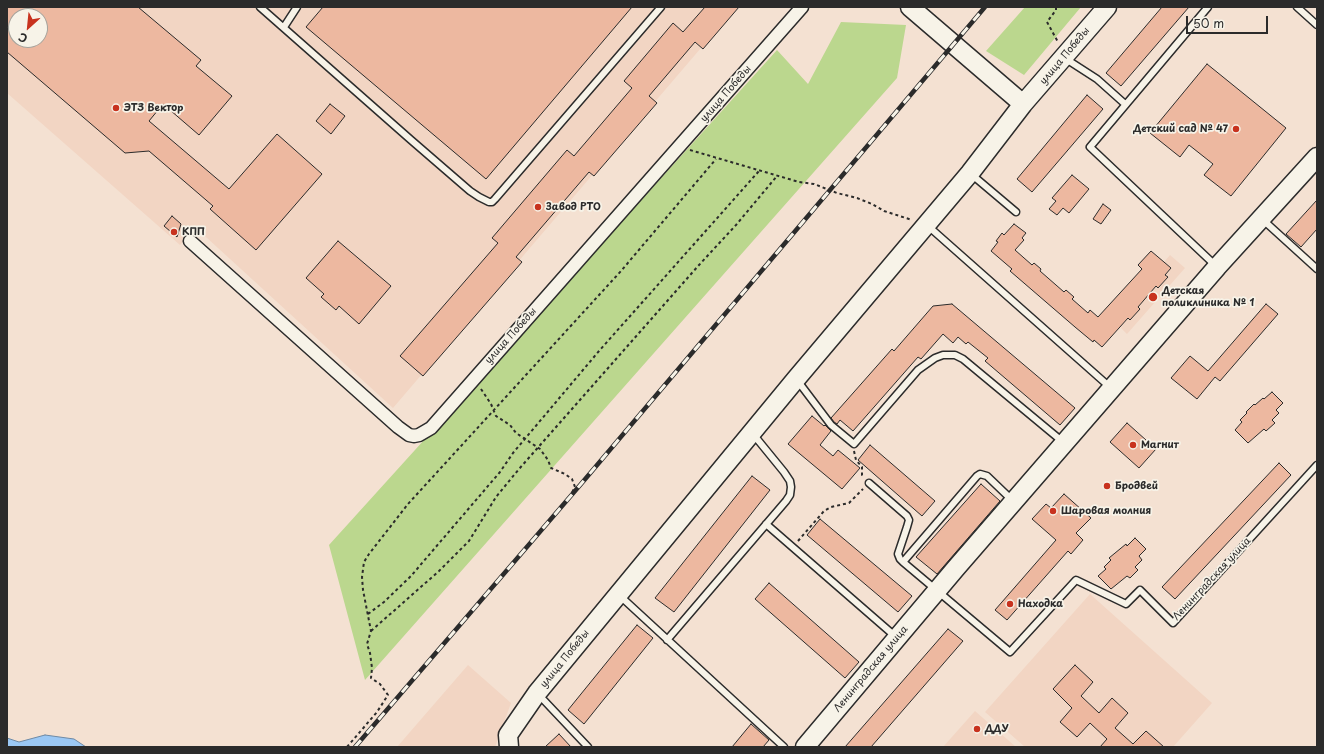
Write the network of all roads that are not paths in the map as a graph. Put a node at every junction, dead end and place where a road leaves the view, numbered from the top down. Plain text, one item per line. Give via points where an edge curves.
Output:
1 (260, 7) edge
2 (297, 7) edge
3 (661, 7) edge
4 (802, 7) edge
5 (910, 7) edge
6 (1106, 7) edge
7 (1208, 7) edge
8 (1297, 7) edge
9 (1317, 25) edge
10 (284, 27) junction
11 (1064, 58) junction
12 (1024, 104) junction
13 (1124, 104) junction
14 (1317, 157) edge
15 (970, 173) junction
16 (1016, 212) dead end
17 (1262, 218) junction
18 (924, 227) junction
19 (190, 241) dead end
20 (1217, 267) junction
21 (1317, 269) edge
22 (796, 379) junction
23 (1112, 389) junction
24 (752, 433) junction
25 (1064, 444) junction
26 (1317, 465) edge
27 (869, 483) road end
28 (1014, 502) junction
29 (766, 524) junction
30 (903, 562) junction
31 (937, 591) junction
32 (618, 594) junction
33 (897, 638) junction
34 (667, 640) junction
35 (537, 693) junction
36 (508, 741) edge
37 (588, 747) edge
38 (784, 747) edge
39 (805, 747) edge

1 - 10 lane
2 - 10 lane
3 - 10 lane via 492,202 470,191
4 - 19 street, улица Победы via 431,428 420,435 409,435 398,427
5 - 12 street
6 - 11 street, улица Победы
7 - 13 lane
8 - 9 lane
11 - 12 street, улица Победы
11 - 13 lane via 1097,79
12 - 15 street, улица Победы
13 - 20 lane via 1090,147
14 - 17 street, Ленинградская улица
15 - 16 lane
15 - 18 street, улица Победы
17 - 20 street, Ленинградская улица
17 - 21 lane
18 - 22 street, улица Победы
18 - 23 lane via 1056,338
20 - 23 street, Ленинградская улица
22 - 24 street, улица Победы
22 - 25 lane via 831,425 854,444 918,370 935,358 948,354 955,355
23 - 25 street, Ленинградская улица
24 - 29 lane via 784,472 791,487 786,501
24 - 32 street, улица Победы
25 - 28 street, Ленинградская улица
26 - 31 lane, Ленинградская улица via 1173,623 1140,590 1126,604 1076,580 1010,652
27 - 30 lane via 908,516 907,527 898,551
28 - 30 lane via 987,476 980,474
28 - 31 street, Ленинградская улица
29 - 33 lane
29 - 34 lane
30 - 31 lane
31 - 33 street, Ленинградская улица
32 - 34 lane
32 - 35 street, улица Победы
33 - 39 street, Ленинградская улица
34 - 38 lane
35 - 36 street, улица Победы
35 - 37 lane

